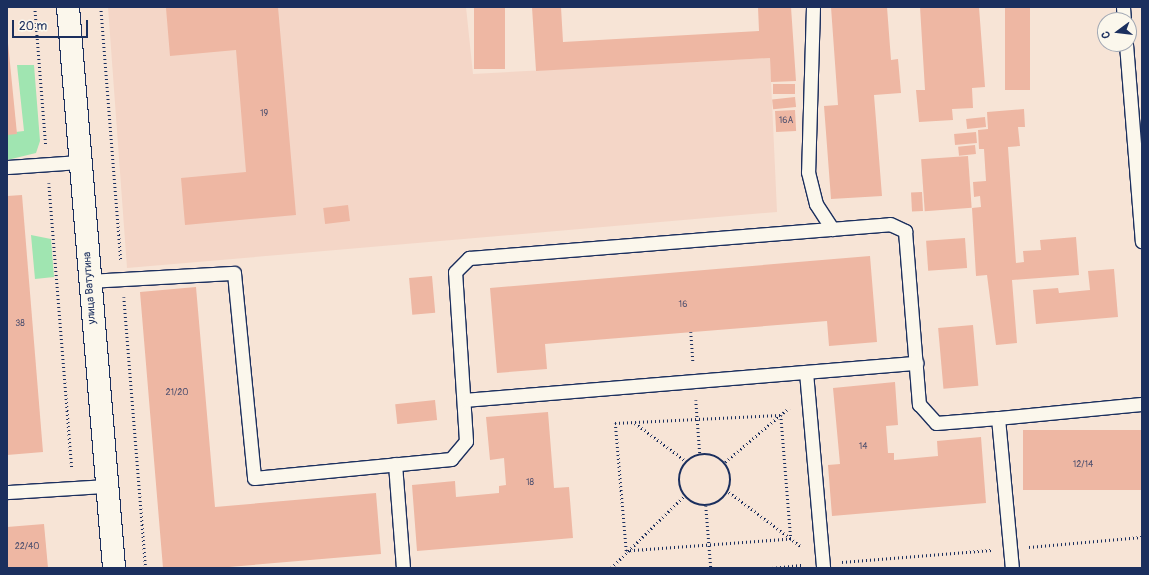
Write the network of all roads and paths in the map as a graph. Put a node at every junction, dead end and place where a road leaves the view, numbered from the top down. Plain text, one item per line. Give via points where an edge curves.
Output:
1 (35, 7) edge
2 (68, 7) edge
3 (813, 7) edge
4 (1127, 52) edge
5 (80, 162) junction
6 (48, 164) junction
7 (7, 167) edge
8 (832, 229) junction
9 (1142, 241) edge
10 (90, 280) junction
11 (916, 363) junction
12 (806, 372) junction
13 (807, 393) junction
14 (464, 400) junction
15 (1142, 404) edge
16 (780, 415) junction
17 (998, 418) junction
18 (635, 422) junction
19 (686, 461) junction
20 (725, 462) junction
21 (395, 464) junction
22 (105, 486) junction
23 (73, 488) junction
24 (7, 492) edge
25 (729, 492) junction
26 (684, 496) junction
27 (706, 506) junction
28 (1142, 537) edge
29 (791, 539) junction
30 (710, 545) junction
31 (1010, 548) junction
32 (626, 551) junction
33 (823, 566) edge
34 (114, 568) edge
35 (404, 568) edge
36 (611, 568) edge
37 (711, 568) edge
38 (772, 568) edge
39 (1012, 568) edge

1 - 6 path
2 - 5 street, улица Ватутина
3 - 8 lane via 808,172 816,204
4 - 9 lane
5 - 6 lane
5 - 10 street, улица Ватутина
6 - 7 lane
6 - 23 path
8 - 11 lane via 890,224 905,231
8 - 14 lane via 469,258 455,272
10 - 21 lane via 234,273 254,478
10 - 22 street, улица Ватутина
11 - 12 lane
11 - 17 lane via 919,404 936,423
12 - 13 lane
12 - 14 lane
13 - 16 path
13 - 33 lane
14 - 21 lane via 466,441 451,459
15 - 17 lane
16 - 18 path
16 - 20 path
16 - 29 path
17 - 31 lane
18 - 19 path
18 - 32 path via 615,423
19 - 20 path via 700,454 713,455
19 - 26 path via 680,472 679,484
20 - 25 path via 730,471
21 - 35 lane
22 - 23 lane
22 - 34 street, улица Ватутина
23 - 24 lane
25 - 27 path via 719,502
25 - 29 path
26 - 27 path via 694,504
26 - 32 path
27 - 30 path
28 - 31 path
29 - 30 path
29 - 33 path
30 - 32 path
30 - 37 path
31 - 33 path
31 - 39 lane
32 - 36 path
33 - 38 path

